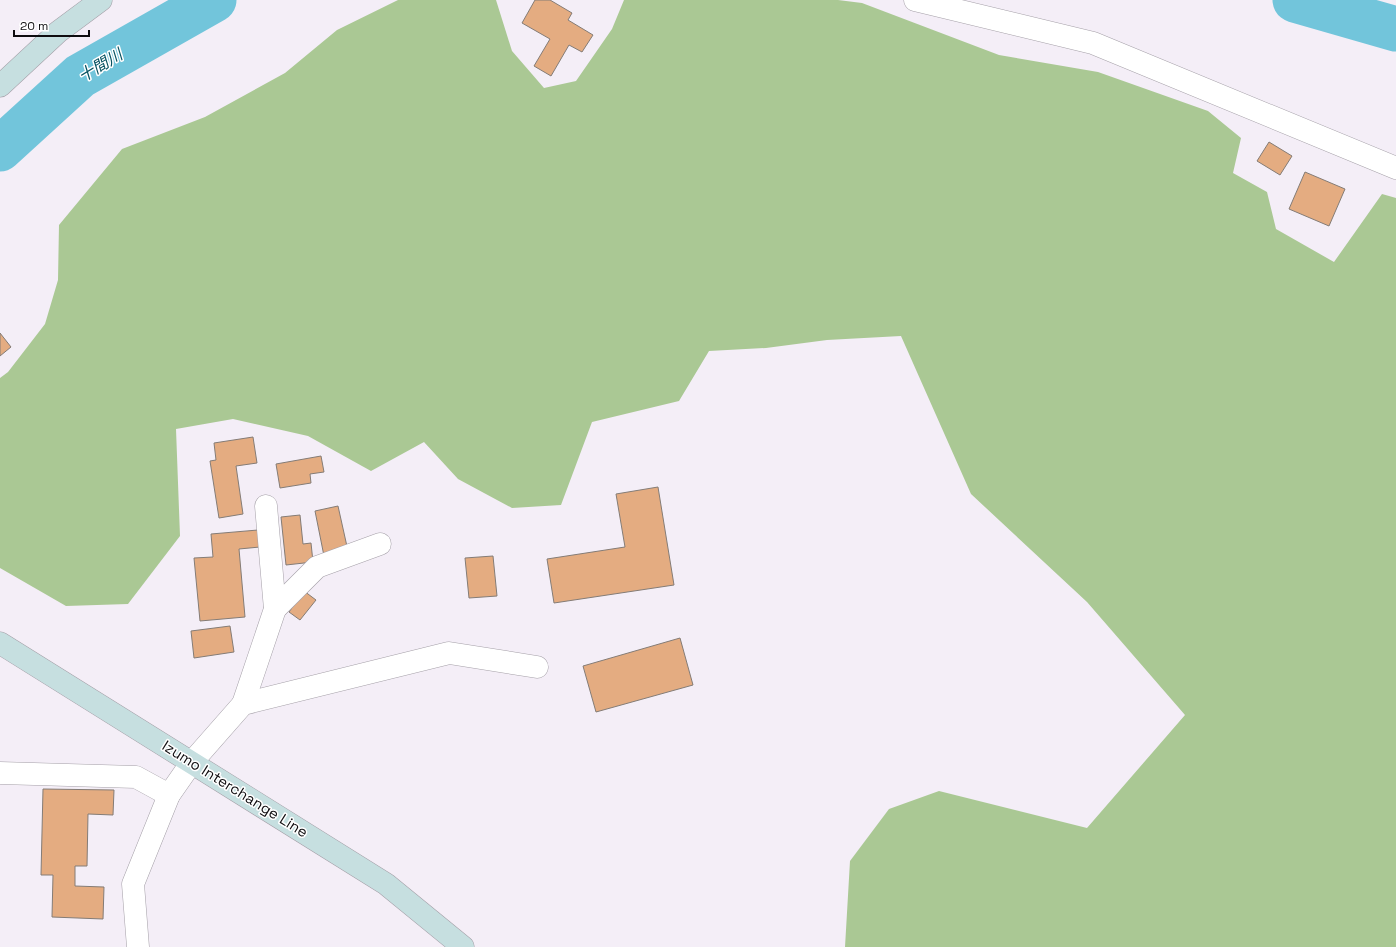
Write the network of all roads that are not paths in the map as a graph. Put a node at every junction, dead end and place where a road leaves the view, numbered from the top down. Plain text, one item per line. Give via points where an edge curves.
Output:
1 (101, 0) edge
2 (915, 0) edge
3 (0, 86) edge
4 (1396, 168) edge
5 (266, 506) dead end
6 (380, 544) dead end
7 (275, 609) junction
8 (0, 643) edge
9 (537, 668) dead end
10 (243, 704) junction
11 (192, 762) junction
12 (0, 773) edge
13 (169, 795) junction
14 (138, 947) edge
15 (463, 947) edge

1 - 3 main road via 58,32
2 - 4 street via 1093,43
5 - 7 street
6 - 7 street via 318,567
7 - 10 street
8 - 11 main road, Izumo Interchange Line
9 - 10 street via 448,653
10 - 11 street
11 - 13 street
11 - 15 main road, Izumo Interchange Line via 386,884
12 - 13 street via 136,777
13 - 14 street via 133,884

